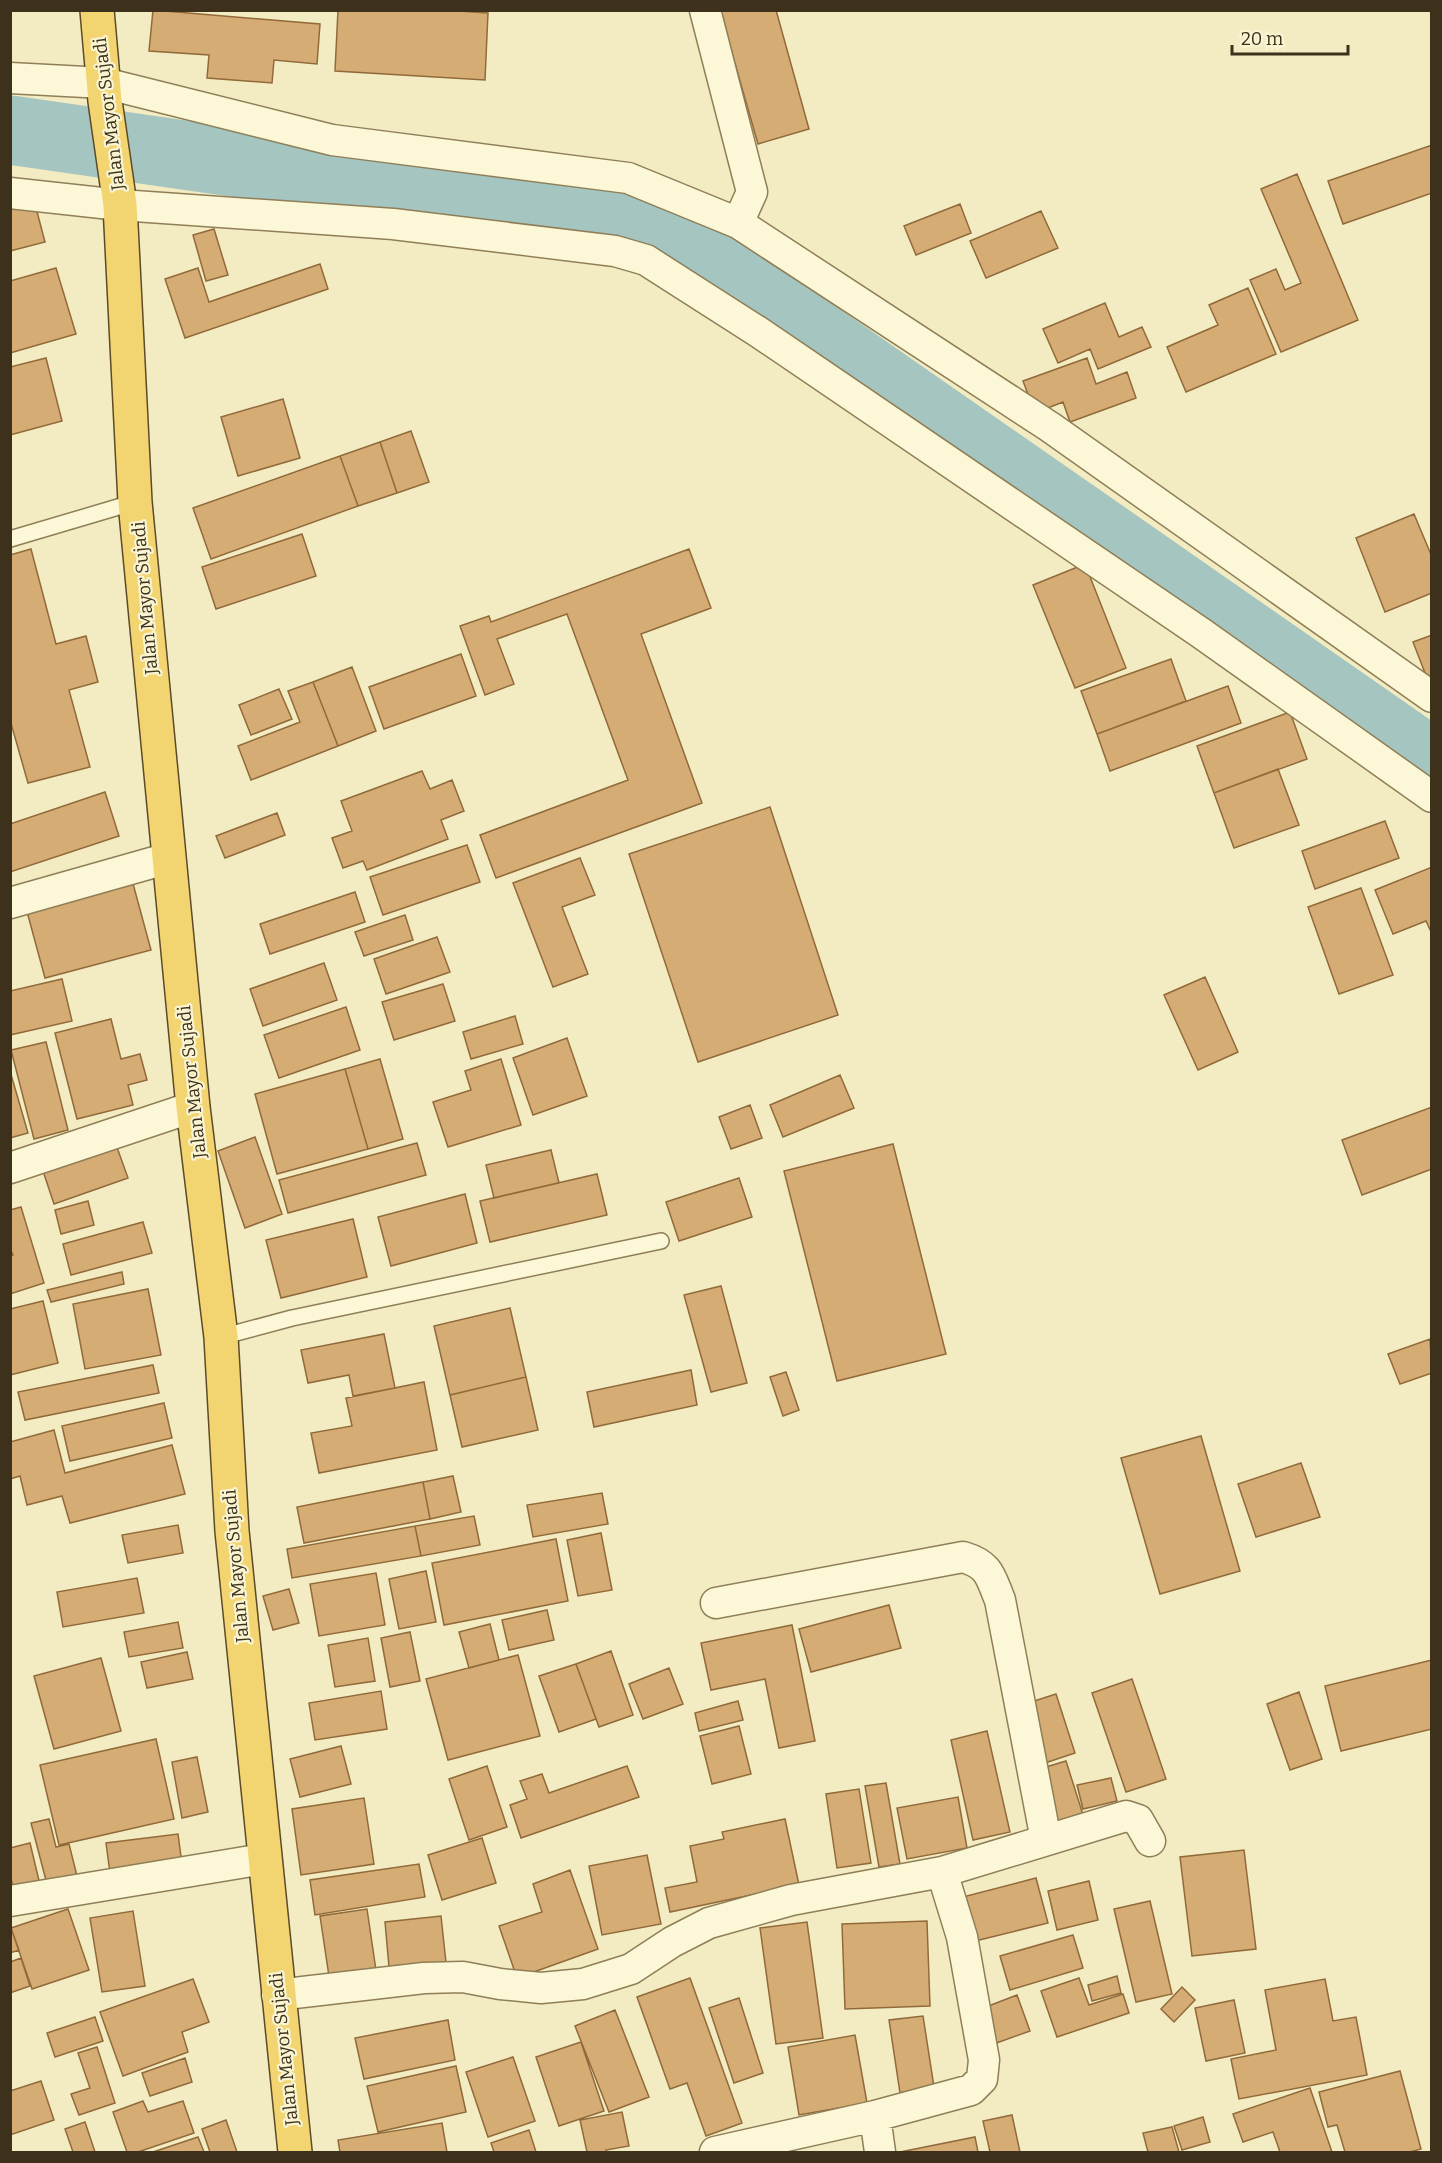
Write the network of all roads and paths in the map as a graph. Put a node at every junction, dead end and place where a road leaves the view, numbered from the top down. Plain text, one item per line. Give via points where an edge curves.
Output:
1 (705, 10) edge
2 (103, 11) edge
3 (10, 78) edge
4 (104, 92) junction
5 (10, 193) edge
6 (119, 198) junction
7 (738, 223) junction
8 (135, 502) junction
9 (10, 539) edge
10 (1431, 697) edge
11 (1431, 797) edge
12 (169, 858) junction
13 (10, 903) edge
14 (194, 1107) junction
15 (10, 1168) edge
16 (661, 1241) dead end
17 (221, 1337) junction
18 (716, 1603) dead end
19 (1046, 1840) junction
20 (1150, 1841) dead end
21 (264, 1859) junction
22 (942, 1872) junction
23 (10, 1901) edge
24 (278, 1995) junction
25 (875, 2116) junction
26 (295, 2152) edge
27 (715, 2152) edge
28 (880, 2152) edge

1 - 7 street via 752,192
2 - 4 highway, Jalan Mayor Sujadi
3 - 4 street
4 - 6 highway, Jalan Mayor Sujadi
4 - 7 street via 332,140 628,178
5 - 6 street
6 - 8 highway, Jalan Mayor Sujadi
6 - 11 street via 393,224 615,251 646,260 1201,633
7 - 10 street via 1050,427
8 - 9 lane
8 - 12 highway, Jalan Mayor Sujadi
12 - 13 street
12 - 14 highway, Jalan Mayor Sujadi
14 - 15 street
14 - 17 highway, Jalan Mayor Sujadi
16 - 17 lane via 292,1318
17 - 21 highway, Jalan Mayor Sujadi via 232,1532
18 - 19 street via 963,1557 979,1562 989,1573 1000,1600
19 - 20 street via 1126,1815 1138,1820
19 - 22 street
21 - 23 street
21 - 24 highway, Jalan Mayor Sujadi
22 - 24 street via 791,1900 709,1923 631,1969 583,1984 541,1988 463,1977 424,1978
22 - 25 street via 962,1937 984,2060 982,2079 971,2090
24 - 26 highway, Jalan Mayor Sujadi
25 - 27 street
25 - 28 street

